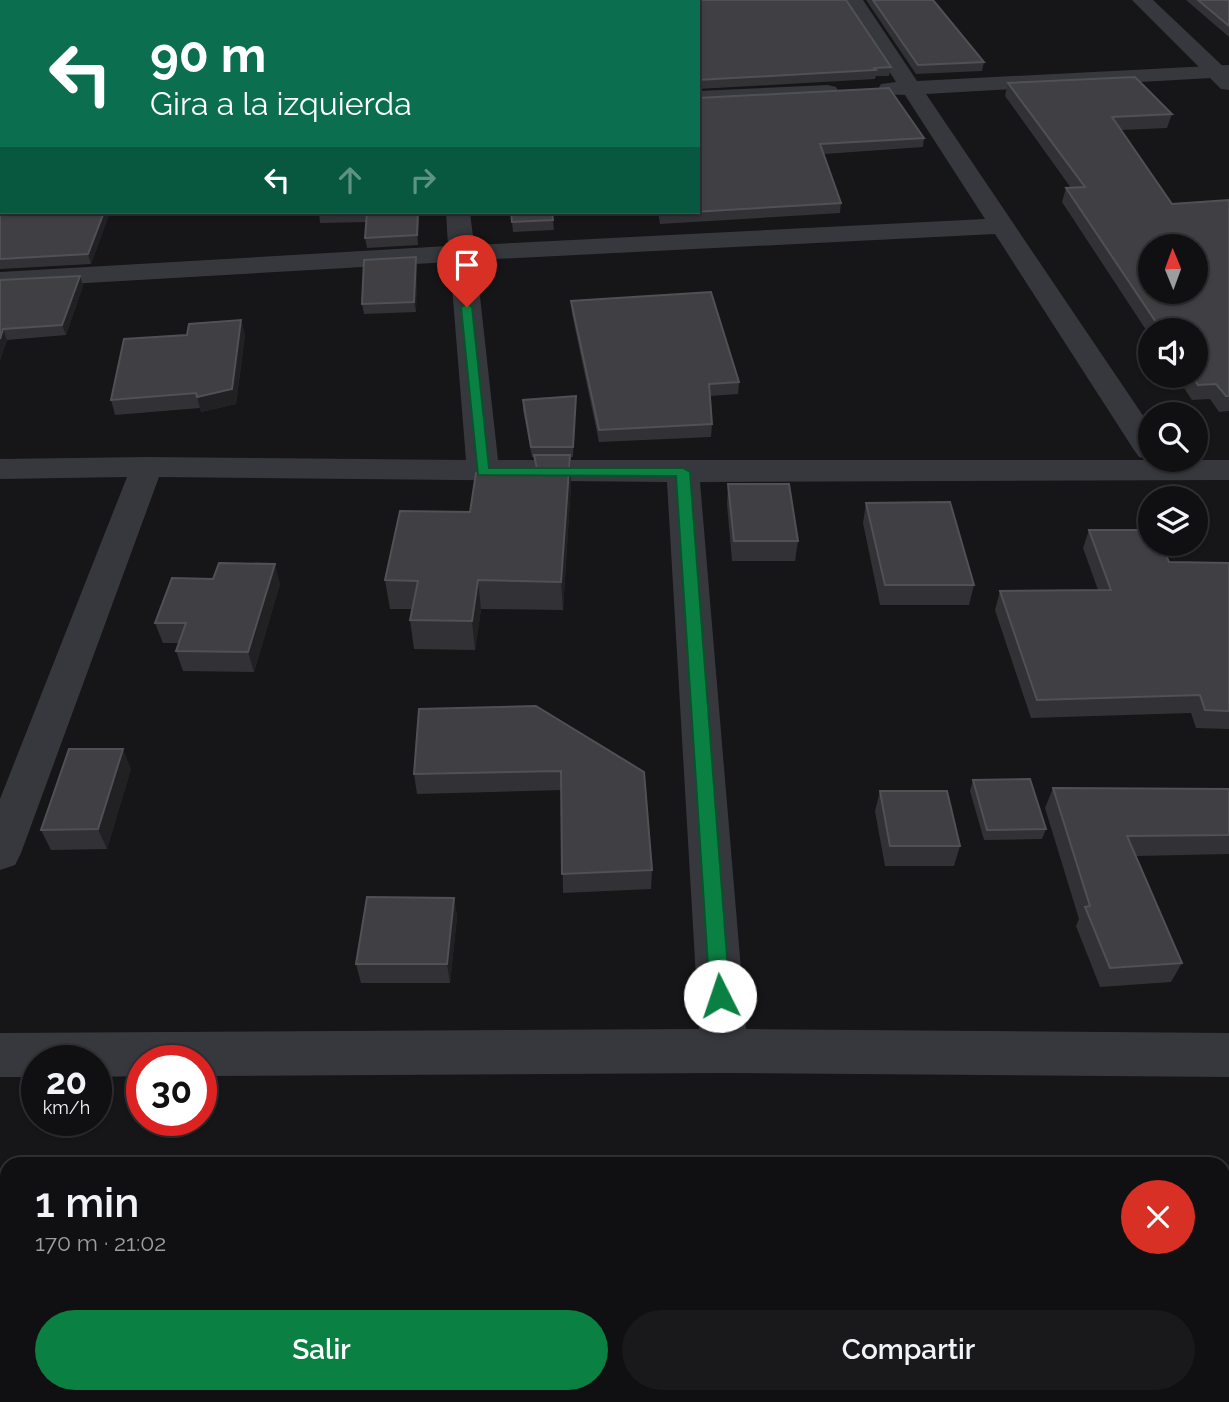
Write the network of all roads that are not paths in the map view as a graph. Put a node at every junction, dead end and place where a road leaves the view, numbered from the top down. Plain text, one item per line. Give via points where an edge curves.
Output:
1 (853, 0) edge
2 (1142, 0) edge
3 (1225, 75) edge
4 (909, 88) junction
5 (870, 90) edge
6 (843, 91) edge
7 (700, 98) edge
8 (458, 214) edge
9 (1004, 226) junction
10 (461, 253) junction
11 (0, 280) edge
12 (1138, 432) edge
13 (1138, 460) edge
14 (147, 467) junction
15 (1208, 467) edge
16 (0, 469) edge
17 (1229, 470) edge
18 (483, 472) junction
19 (683, 472) junction
20 (0, 853) edge
21 (724, 1051) junction
22 (0, 1055) edge
23 (1229, 1055) edge

1 - 4 street
2 - 3 street
3 - 4 street
4 - 5 street
4 - 9 street
6 - 7 street
8 - 10 street
9 - 10 street
9 - 12 street
10 - 11 street
10 - 18 street
13 - 19 street
14 - 16 street
14 - 18 street
14 - 20 street
15 - 17 street
18 - 19 street
19 - 21 street
21 - 22 street
21 - 23 street

